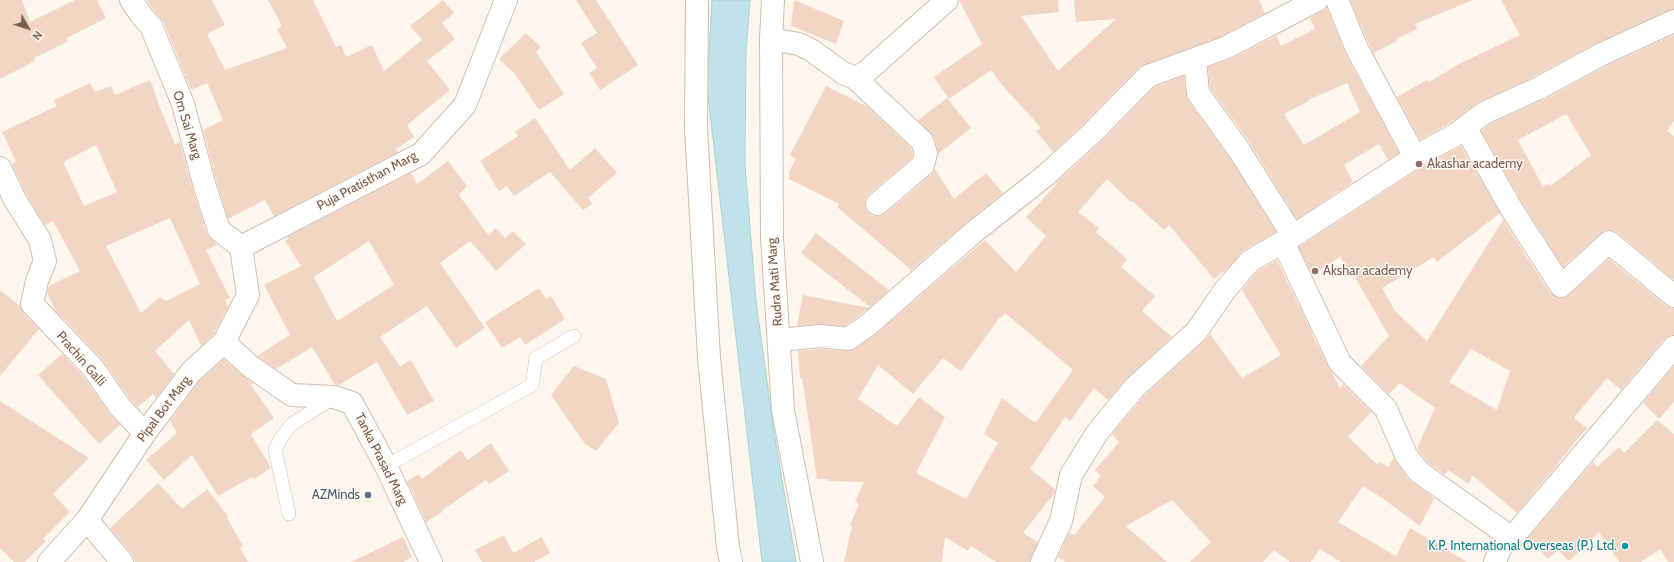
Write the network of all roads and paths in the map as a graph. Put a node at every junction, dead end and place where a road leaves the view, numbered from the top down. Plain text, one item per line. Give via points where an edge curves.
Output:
1 (131, 0) edge
2 (506, 0) edge
3 (697, 0) edge
4 (773, 0) edge
5 (947, 0) edge
6 (1317, 0) edge
7 (1337, 0) edge
8 (1674, 21) edge
9 (771, 39) junction
10 (1195, 59) junction
11 (855, 78) junction
12 (1465, 127) junction
13 (1415, 157) junction
14 (0, 168) edge
15 (877, 204) dead end
16 (1288, 239) junction
17 (241, 247) junction
18 (1674, 296) edge
19 (574, 336) dead end
20 (779, 340) junction
21 (224, 342) junction
22 (1674, 347) edge
23 (334, 397) junction
24 (145, 433) junction
25 (386, 466) junction
26 (289, 514) dead end
27 (87, 520) junction
28 (1512, 538) junction
29 (49, 562) edge
30 (122, 562) edge
31 (431, 562) edge
32 (731, 562) edge
33 (812, 562) edge
34 (1042, 562) edge
35 (1495, 562) edge

1 - 17 street, Om Sai Marg via 151,26 183,104 219,230
2 - 17 street, Puja Pratisthan Marg via 465,105 421,154
3 - 32 street via 696,128 709,358
4 - 9 street, Rudra Mati Marg
5 - 11 street via 866,72
6 - 10 street via 1225,48
7 - 13 street via 1357,49
8 - 12 street via 1602,54 1539,88 1484,112
9 - 11 street via 799,44
9 - 20 street, Rudra Mati Marg via 772,238
10 - 16 street via 1198,93 1239,150
10 - 20 street via 1148,76 1046,175 974,232 868,325 848,339 821,336
11 - 15 street via 922,141 926,153 923,165
12 - 13 street
12 - 18 street via 1512,210 1561,286 1609,242
13 - 16 street
14 - 24 street, Prachin Galli via 40,240 44,254 45,261 36,281 32,304 93,368 120,406
16 - 28 street via 1340,363 1386,409 1406,455 1419,472
16 - 34 street via 1250,261 1225,290 1196,332 1134,388 1097,433 1071,474 1061,521
17 - 21 street, Pipal Bot Marg via 248,295
19 - 25 lane via 536,358 532,385
20 - 33 street, Rudra Mati Marg via 783,410
21 - 23 street, Tanka Prasad Marg via 250,366 292,395
21 - 24 street, Pipal Bot Marg via 191,372
22 - 28 street
23 - 25 street, Tanka Prasad Marg via 352,403
23 - 26 lane via 292,424 275,450
24 - 27 street, Pipal Bot Marg
25 - 31 street, Tanka Prasad Marg
27 - 29 street, Pipal Bot Marg
27 - 30 street
28 - 35 street via 1501,546

